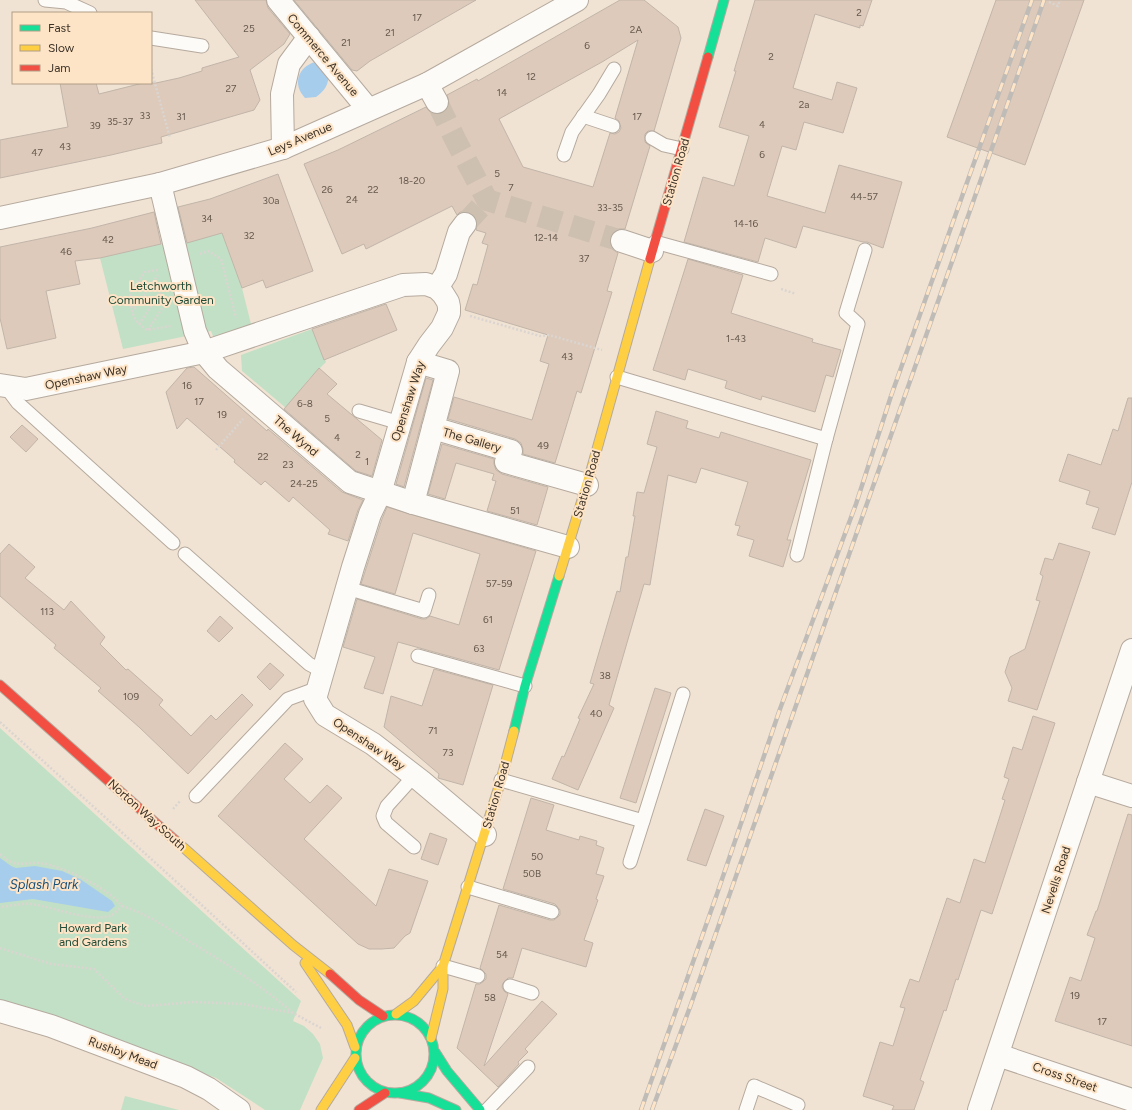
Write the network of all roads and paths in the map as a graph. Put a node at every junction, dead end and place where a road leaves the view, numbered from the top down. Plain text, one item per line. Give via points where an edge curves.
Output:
1 (45, 0) edge
2 (278, 0) edge
3 (577, 0) edge
4 (724, 0) edge
5 (1060, 0) edge
6 (1049, 2) dead end
7 (88, 12) edge
8 (309, 37) junction
9 (152, 38) edge
10 (202, 46) dead end
11 (614, 69) dead end
12 (152, 72) edge
13 (368, 109) junction
14 (583, 116) junction
15 (613, 126) dead end
16 (170, 138) dead end
17 (652, 138) dead end
18 (283, 148) junction
19 (682, 150) junction
20 (564, 155) dead end
21 (160, 184) junction
22 (0, 218) edge
23 (465, 224) tunnel mouth
24 (622, 241) tunnel mouth
25 (654, 246) junction
26 (865, 250) dead end
27 (179, 263) junction
28 (771, 274) dead end
29 (437, 288) junction
30 (132, 312) junction
31 (449, 313) junction
32 (236, 320) dead end
33 (193, 321) junction
34 (139, 324) junction
35 (204, 352) junction
36 (622, 356) junction
37 (418, 362) junction
38 (617, 378) junction
39 (3, 386) edge
40 (257, 402) junction
41 (359, 411) dead end
42 (400, 423) junction
43 (434, 428) junction
44 (826, 439) junction
45 (216, 450) dead end
46 (587, 484) junction
47 (380, 493) junction
48 (412, 503) junction
49 (173, 543) dead end
50 (568, 547) junction
51 (185, 554) dead end
52 (797, 555) dead end
53 (347, 588) junction
54 (429, 595) dead end
55 (1132, 650) edge
56 (418, 656) dead end
57 (321, 680) junction
58 (0, 685) edge
59 (525, 686) junction
60 (683, 694) dead end
61 (1, 724) edge
62 (414, 776) junction
63 (501, 780) junction
64 (1088, 782) junction
65 (196, 796) dead end
66 (1132, 796) edge
67 (643, 821) junction
68 (485, 835) junction
69 (414, 848) dead end
70 (0, 854) edge
71 (630, 862) dead end
72 (468, 887) junction
73 (122, 906) junction
74 (0, 907) edge
75 (552, 912) dead end
76 (293, 945) junction
77 (0, 948) edge
78 (443, 966) junction
79 (478, 976) dead end
80 (510, 986) dead end
81 (532, 993) dead end
82 (299, 995) dead end
83 (0, 1011) edge
84 (293, 1013) junction
85 (396, 1014) junction
86 (383, 1016) junction
87 (325, 1031) dead end
88 (431, 1038) junction
89 (355, 1048) junction
90 (435, 1052) junction
91 (998, 1054) junction
92 (355, 1058) junction
93 (528, 1067) dead end
94 (385, 1093) junction
95 (400, 1094) junction
96 (1132, 1100) edge
97 (801, 1108) edge
98 (239, 1110) edge
99 (321, 1110) edge
100 (359, 1110) edge
101 (456, 1110) edge
102 (480, 1110) edge
103 (487, 1110) edge
104 (746, 1110) edge
105 (978, 1110) edge

1 - 7 lane via 66,2
2 - 8 street, Commerce Avenue
3 - 13 street, Leys Avenue via 432,93
4 - 19 street, Station Road
5 - 6 path via 1058,6
8 - 13 street, Commerce Avenue
8 - 18 street via 289,64 282,94
9 - 10 lane
11 - 14 lane
12 - 16 path
13 - 18 street, Leys Avenue
14 - 15 lane
14 - 20 lane via 572,132
17 - 19 lane via 664,145
18 - 21 street, Leys Avenue
19 - 25 street, Station Road
21 - 22 street, Leys Avenue
21 - 27 street, The Wynd
23 - 29 street via 459,232 446,274
24 - 25 street
25 - 28 lane
25 - 36 street, Station Road
26 - 44 lane via 846,313 858,324
27 - 32 path via 208,251 221,259
27 - 33 street, The Wynd
27 - 34 path
29 - 31 street via 448,302
29 - 35 street, Openshaw Way via 426,284 404,285
30 - 30 path via 157,276 161,270 145,272 130,292
30 - 34 path
31 - 36 path via 540,336 549,335
31 - 37 street, Openshaw Way via 442,328
33 - 34 path via 147,330
33 - 35 street, The Wynd
35 - 39 street, Openshaw Way via 26,389
35 - 40 street, The Wynd via 218,368
36 - 38 street, Station Road
37 - 42 street, Openshaw Way
37 - 43 street, The Gallery via 448,371
38 - 44 lane
38 - 46 street, Station Road
39 - 49 lane via 18,403
40 - 45 path
40 - 47 street, The Wynd via 350,482
41 - 42 lane
42 - 47 street, Openshaw Way
43 - 46 street, The Gallery via 511,451 506,462
43 - 48 street, The Gallery
44 - 52 lane
46 - 50 street, Station Road
47 - 48 street, The Wynd
47 - 53 street, Openshaw Way via 370,514
48 - 50 street, The Wynd
50 - 59 street, Station Road
51 - 57 lane via 309,664
53 - 54 lane via 424,611
53 - 57 street, Openshaw Way
55 - 64 street, Nevells Road
56 - 59 lane
57 - 62 street, Openshaw Way via 316,699 325,715 373,744
57 - 65 lane via 288,699
58 - 76 street, Norton Way South
59 - 63 street, Station Road
60 - 67 lane
61 - 82 path
62 - 68 street, Openshaw Way
62 - 69 lane via 387,806 383,816 386,823
63 - 67 lane
63 - 68 street, Station Road
64 - 66 street
64 - 91 street, Nevells Road
67 - 71 lane
68 - 72 street, Station Road
70 - 73 path via 6,860 17,864 40,863 60,867 92,883
72 - 75 lane
72 - 78 street, Station Road
73 - 74 path via 111,916 98,917 29,904
73 - 84 path via 152,918 215,957 276,998
76 - 86 street, Norton Way South via 350,994
76 - 89 street, Norton Way South via 348,1025
77 - 84 path via 51,964 94,969 125,998 146,1006 194,1002 243,1004
78 - 79 lane
78 - 85 street, Station Road via 414,1001
78 - 88 street, Station Road via 443,988
80 - 81 lane
83 - 98 street, Rushby Mead via 51,1026 186,1077
84 - 87 path
85 - 86 street
85 - 88 street via 411,1018 423,1026
86 - 89 street via 365,1028
88 - 90 street
89 - 92 street
90 - 95 street via 426,1079 414,1089
90 - 102 street via 447,1071
91 - 96 street, Cross Street
91 - 105 street, Nevells Road
92 - 94 street via 364,1080
92 - 99 street
93 - 103 lane
94 - 95 street
94 - 100 street
95 - 101 street via 423,1096 445,1103
97 - 104 lane via 754,1086

